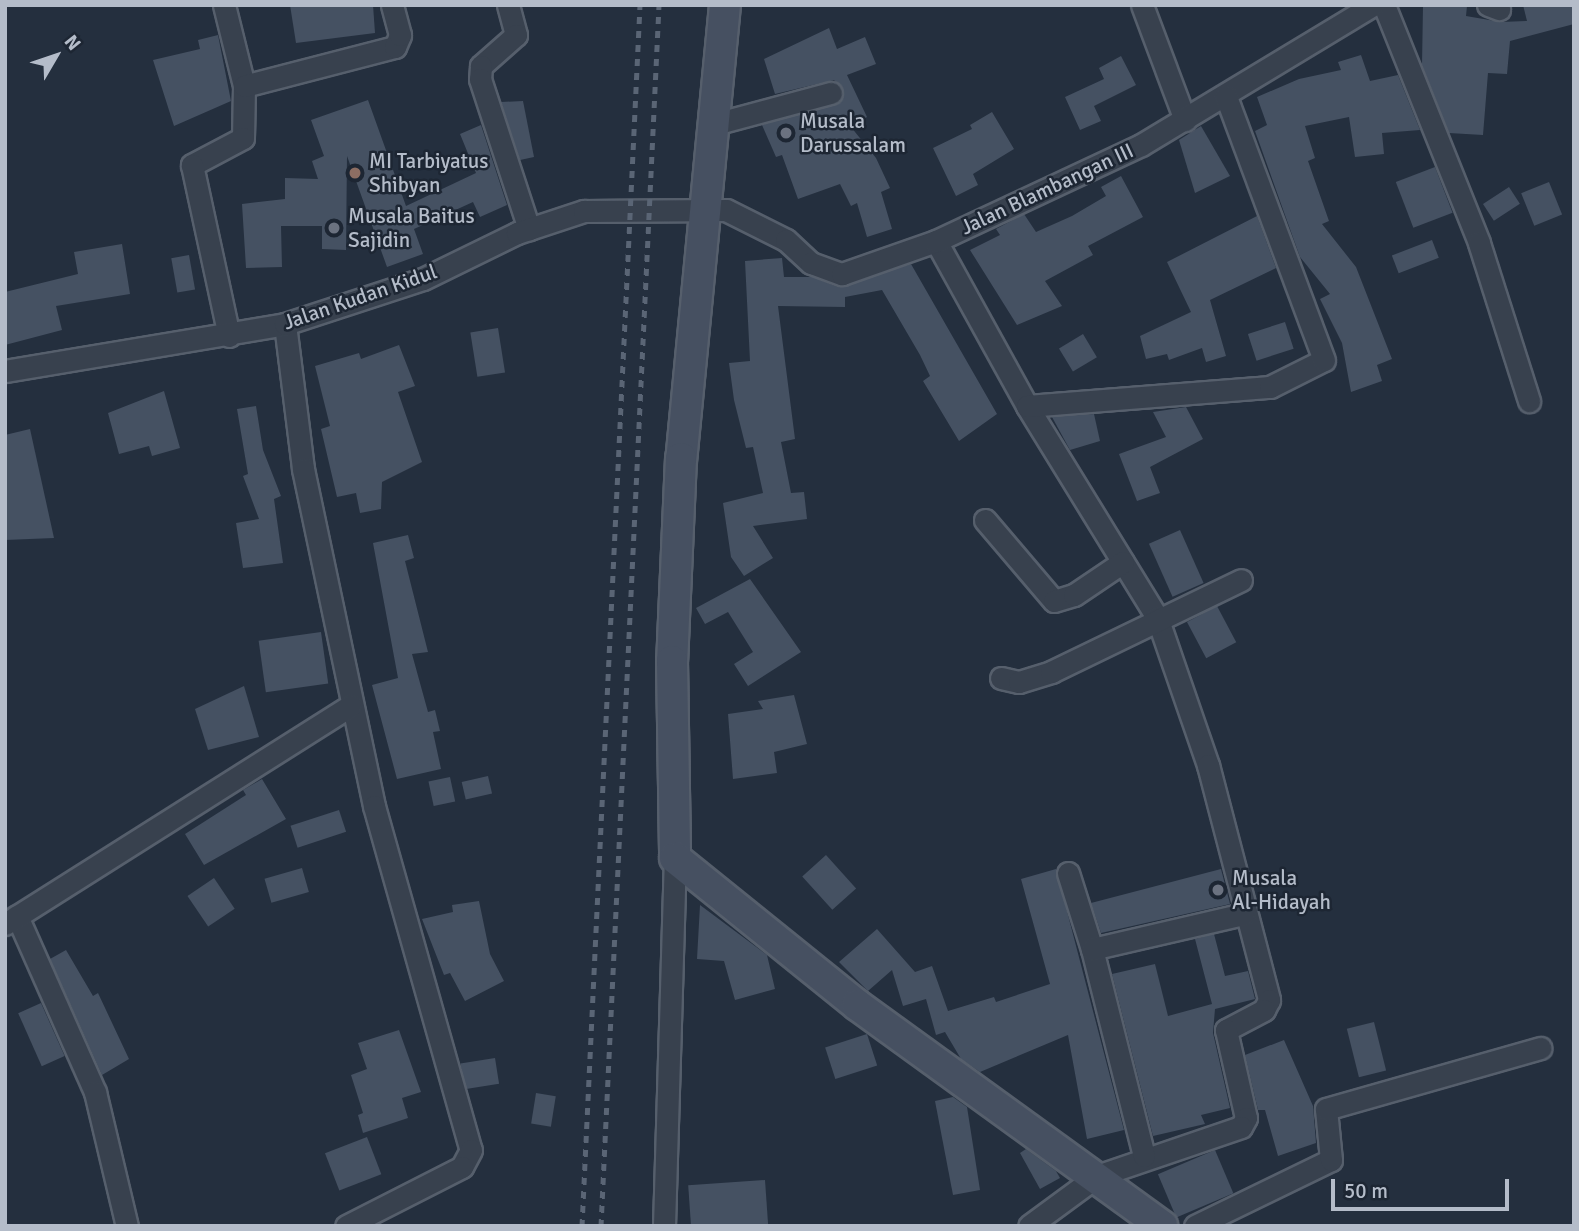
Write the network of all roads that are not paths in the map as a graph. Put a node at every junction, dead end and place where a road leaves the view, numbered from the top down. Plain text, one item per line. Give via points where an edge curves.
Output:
1 (224, 5) edge
2 (392, 5) edge
3 (508, 5) edge
4 (725, 5) edge
5 (1142, 5) edge
6 (1373, 5) edge
7 (1384, 5) edge
8 (244, 86) junction
9 (831, 93) dead end
10 (1226, 96) junction
11 (1185, 120) junction
12 (715, 124) junction
13 (707, 208) junction
14 (529, 229) junction
15 (936, 241) junction
16 (285, 324) junction
17 (229, 335) junction
18 (5, 371) edge
19 (1529, 401) dead end
20 (1027, 406) junction
21 (985, 520) dead end
22 (1123, 562) junction
23 (1241, 580) dead end
24 (1157, 617) junction
25 (1001, 678) dead end
26 (351, 705) junction
27 (675, 858) junction
28 (1068, 873) dead end
29 (1244, 914) junction
30 (11, 920) edge
31 (1092, 949) junction
32 (1540, 1048) dead end
33 (1144, 1156) junction
34 (1097, 1176) junction
35 (127, 1226) edge
36 (346, 1226) edge
37 (664, 1226) edge
38 (1029, 1226) edge
39 (1162, 1226) edge
40 (1195, 1226) edge

1 - 8 street
2 - 8 street via 400,35 395,47
3 - 14 street via 516,35 481,66 480,79
4 - 12 street
5 - 11 street
6 - 10 street, Jalan Blambangan III
7 - 19 street via 1479,243
8 - 17 street via 241,141 192,165
9 - 12 street
10 - 11 street, Jalan Blambangan III
10 - 20 street via 1324,360 1270,387
11 - 15 street, Jalan Blambangan III
12 - 13 street
13 - 14 street, Jalan Kudan Kidul via 584,211
13 - 15 street, Jalan Blambangan III via 748,219 786,240 811,263 842,274
13 - 27 street via 680,472 672,661
14 - 16 street, Jalan Kudan Kidul via 423,279
15 - 20 street
16 - 17 street, Jalan Kudan Kidul
16 - 26 street via 303,469
17 - 18 street, Jalan Kudan Kidul
20 - 22 street
21 - 22 street via 1054,601 1074,595
22 - 24 street
23 - 24 street
24 - 25 street via 1051,672 1019,682
24 - 29 street via 1208,765
26 - 30 street
26 - 36 street via 412,954 471,1150 462,1167
27 - 34 street via 857,1005
27 - 37 street
28 - 31 street
29 - 31 street
29 - 33 street via 1269,1000 1264,1010 1226,1030 1245,1123
30 - 35 street via 95,1092
31 - 33 street
32 - 40 street via 1325,1109 1331,1160
33 - 34 street
34 - 38 street
34 - 39 street

